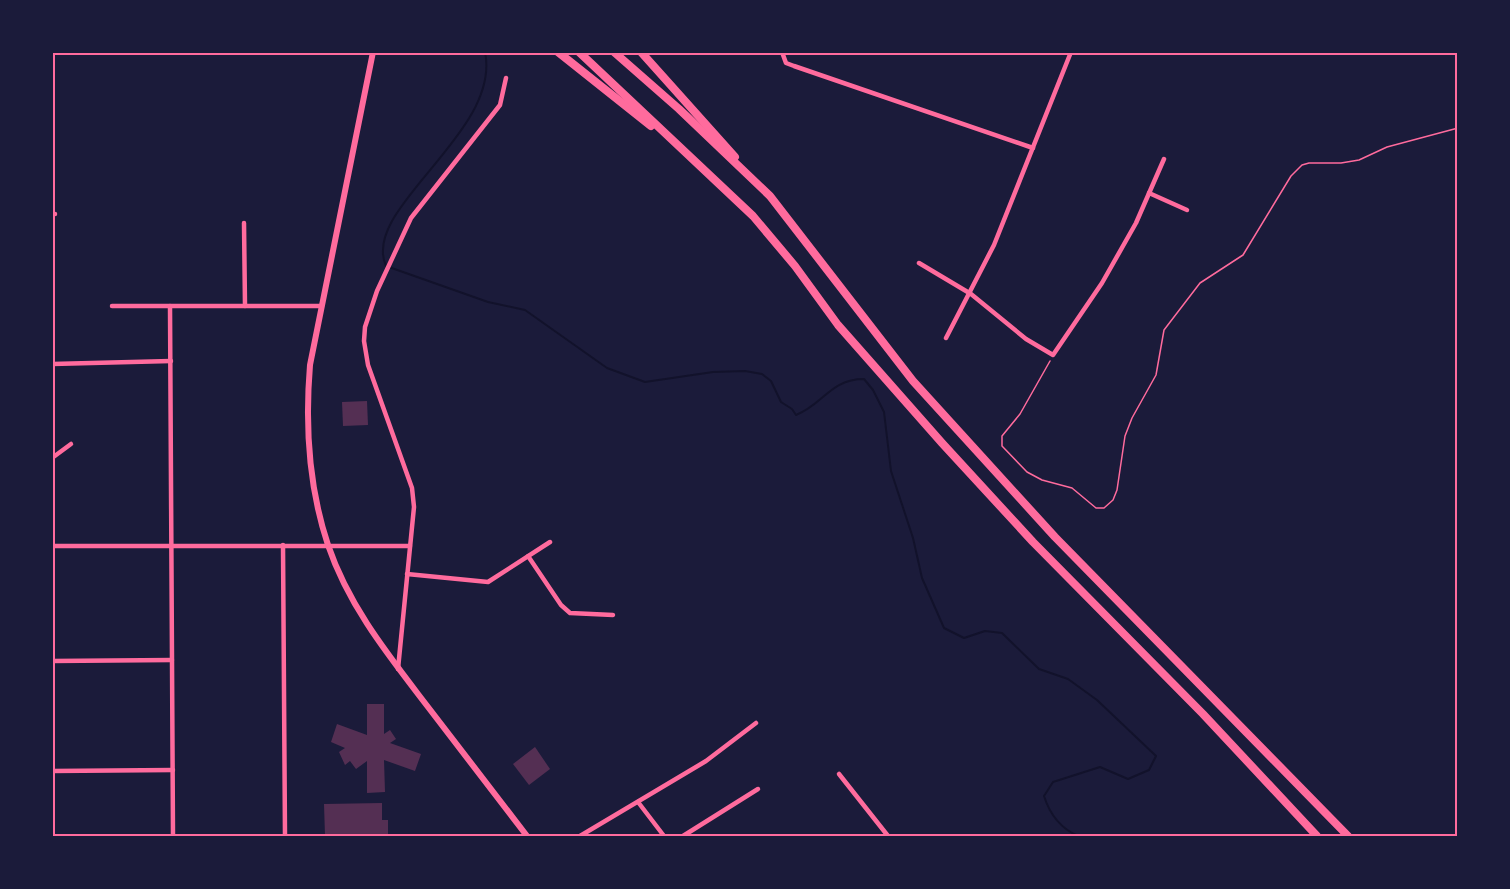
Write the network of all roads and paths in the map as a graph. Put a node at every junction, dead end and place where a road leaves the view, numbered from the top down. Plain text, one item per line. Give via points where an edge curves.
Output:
1 (373, 52) edge
2 (558, 52) edge
3 (579, 52) edge
4 (615, 52) edge
5 (641, 52) edge
6 (782, 52) edge
7 (1071, 52) edge
8 (506, 78) dead end
9 (1458, 128) edge
10 (1033, 148) junction
11 (683, 151) junction
12 (1164, 159) dead end
13 (1149, 194) junction
14 (770, 196) junction
15 (1187, 210) dead end
16 (244, 223) dead end
17 (919, 263) dead end
18 (971, 294) junction
19 (112, 306) dead end
20 (170, 306) junction
21 (245, 306) junction
22 (322, 306) junction
23 (946, 338) dead end
24 (1053, 355) junction
25 (171, 361) junction
26 (52, 364) edge
27 (71, 444) dead end
28 (52, 458) edge
29 (550, 542) dead end
30 (283, 545) junction
31 (328, 545) junction
32 (52, 546) edge
33 (172, 546) junction
34 (410, 546) junction
35 (528, 556) junction
36 (407, 574) junction
37 (613, 615) dead end
38 (172, 660) junction
39 (52, 661) edge
40 (398, 669) junction
41 (756, 723) dead end
42 (173, 770) junction
43 (52, 771) edge
44 (839, 774) dead end
45 (758, 789) dead end
46 (638, 802) junction
47 (173, 837) edge
48 (285, 837) edge
49 (527, 837) edge
50 (580, 837) edge
51 (664, 837) edge
52 (683, 837) edge
53 (888, 837) edge
54 (1317, 837) edge
55 (1348, 837) edge

1 - 22 main road
2 - 11 highway
3 - 11 highway
4 - 14 highway
5 - 14 highway
6 - 10 street via 786,63
7 - 10 street
8 - 34 street via 500,105 411,218 368,313 364,341 368,365 412,488
9 - 24 path via 1387,147 1359,160 1302,165 1291,176 1243,255 1200,283 1164,330 1156,375 1132,418 1125,436 1117,490 1104,508 1096,507 1072,488 1028,472 1002,446 1002,436 1031,397
10 - 18 street
11 - 54 highway via 753,216 838,325 1026,534
12 - 13 street
13 - 15 street
13 - 24 street via 1102,283
14 - 55 highway via 921,390 1055,537
16 - 21 street
17 - 18 street
18 - 23 street
18 - 24 street via 1026,339
19 - 20 street
20 - 21 street
20 - 25 street
21 - 22 street
22 - 31 main road via 310,365 308,409 314,485
25 - 26 street
25 - 33 street
27 - 28 street
29 - 35 street
30 - 31 street
30 - 33 street
30 - 48 street
31 - 34 street
31 - 40 main road via 363,619
32 - 33 street
33 - 38 street
34 - 36 street
35 - 36 street via 488,582
35 - 37 street via 570,613
36 - 40 street
38 - 39 street
38 - 42 street
40 - 49 main road
41 - 46 street via 706,761
42 - 43 street
42 - 47 street
44 - 53 street
45 - 52 street
46 - 50 street
46 - 51 street

